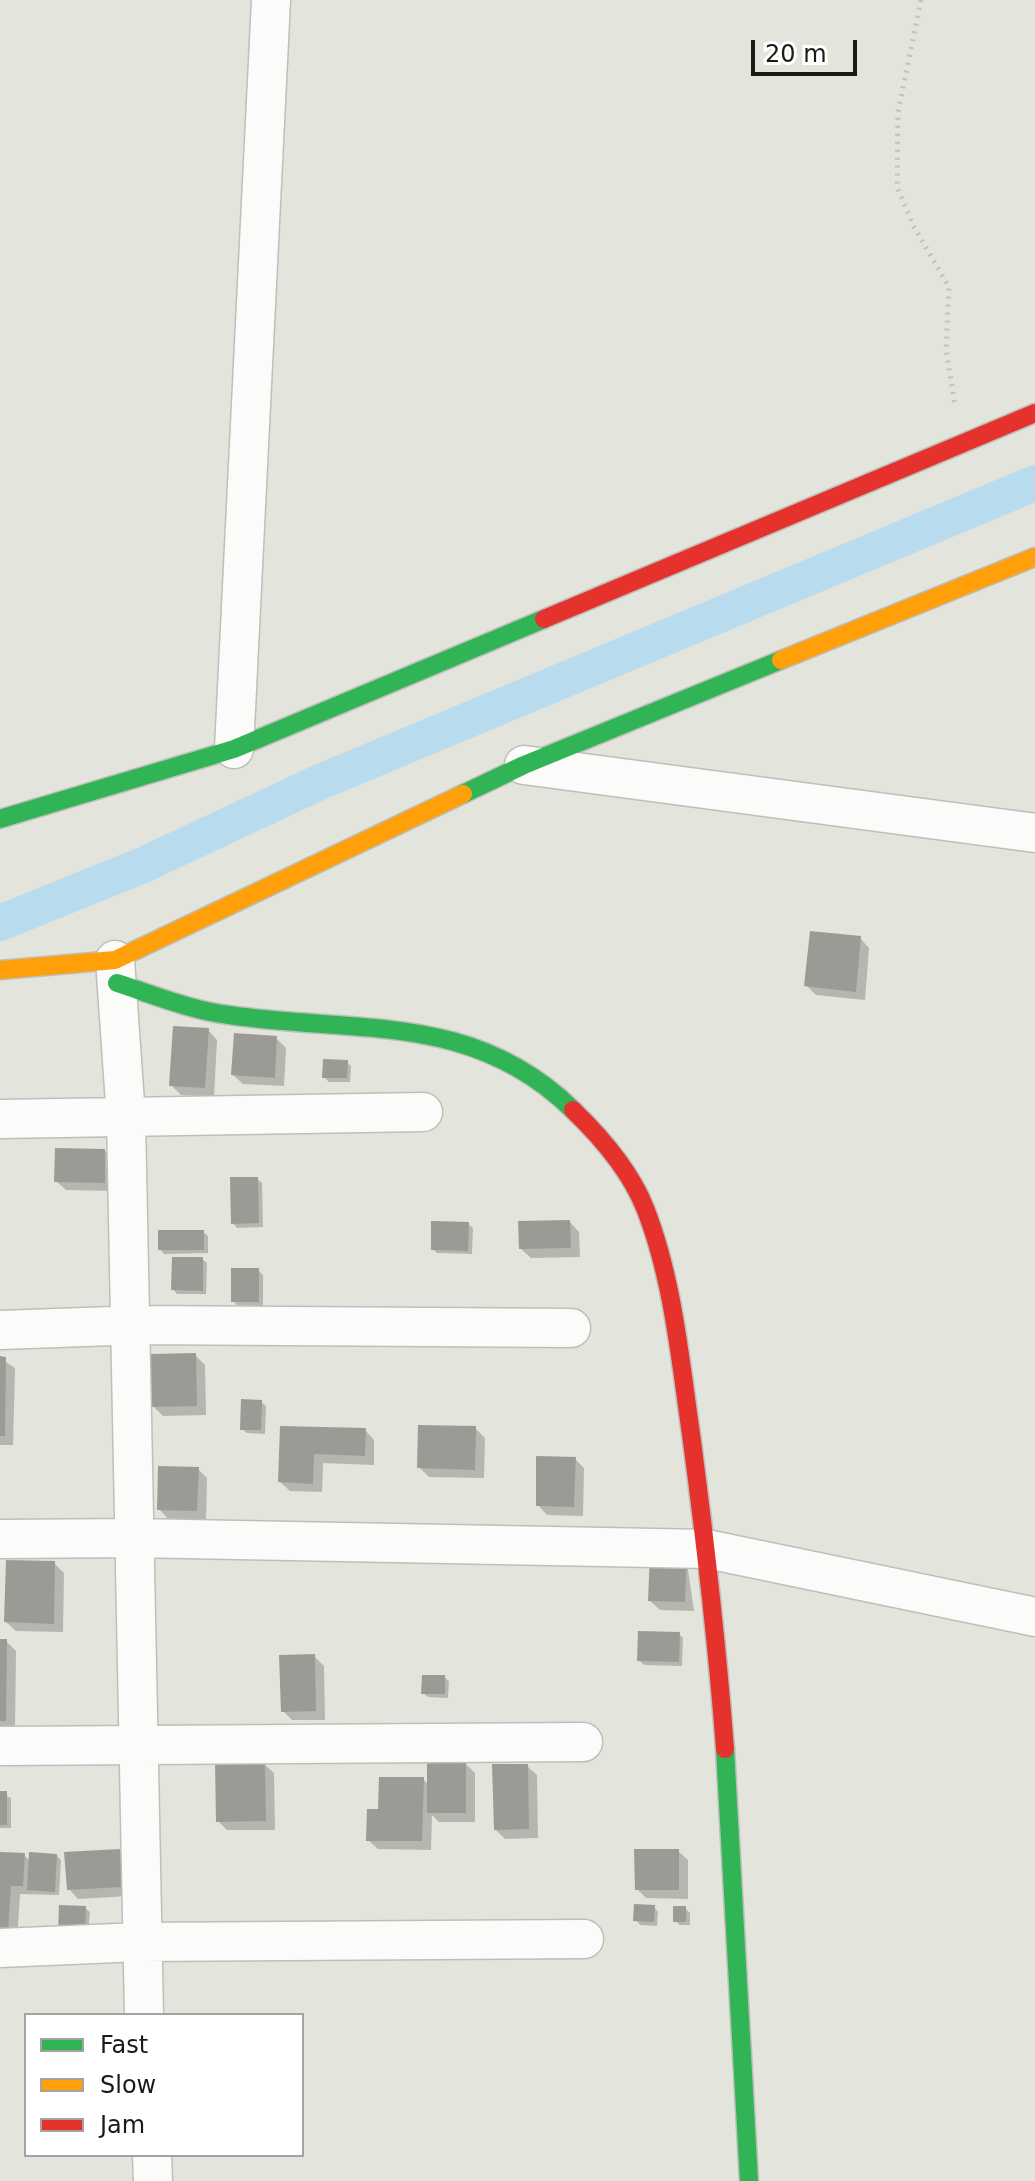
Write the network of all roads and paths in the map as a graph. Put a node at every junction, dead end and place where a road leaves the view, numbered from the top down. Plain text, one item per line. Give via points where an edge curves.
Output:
1 (271, 0) edge
2 (921, 0) edge
3 (1035, 413) edge
4 (960, 443) junction
5 (1035, 557) edge
6 (234, 749) junction
7 (524, 765) junction
8 (0, 819) edge
9 (1035, 833) edge
10 (0, 970) edge
11 (116, 972) junction
12 (423, 1112) dead end
13 (126, 1118) junction
14 (0, 1119) edge
15 (132, 1326) junction
16 (571, 1328) dead end
17 (0, 1330) edge
18 (134, 1538) junction
19 (0, 1539) edge
20 (707, 1549) junction
21 (1035, 1617) edge
22 (583, 1742) dead end
23 (0, 1746) edge
24 (137, 1746) junction
25 (584, 1939) dead end
26 (140, 1942) junction
27 (0, 1948) edge
28 (144, 2013) edge
29 (152, 2157) edge
30 (153, 2181) edge
31 (749, 2181) edge

1 - 6 street
2 - 4 path via 898,112 897,187 949,287 946,350
3 - 4 street
4 - 6 street
5 - 7 street
6 - 8 street
7 - 9 street
7 - 11 street
10 - 11 street
11 - 13 street
11 - 20 street via 227,1016 430,1032 508,1060 579,1115 620,1161 644,1206 675,1324
12 - 13 street
13 - 14 street
13 - 15 street
15 - 16 street
15 - 17 street
15 - 18 street
18 - 19 street
18 - 20 street
18 - 24 street
20 - 21 street
20 - 31 street via 723,1701
22 - 24 street
23 - 24 street
24 - 26 street
25 - 26 street
26 - 27 street
26 - 28 street
29 - 30 street

